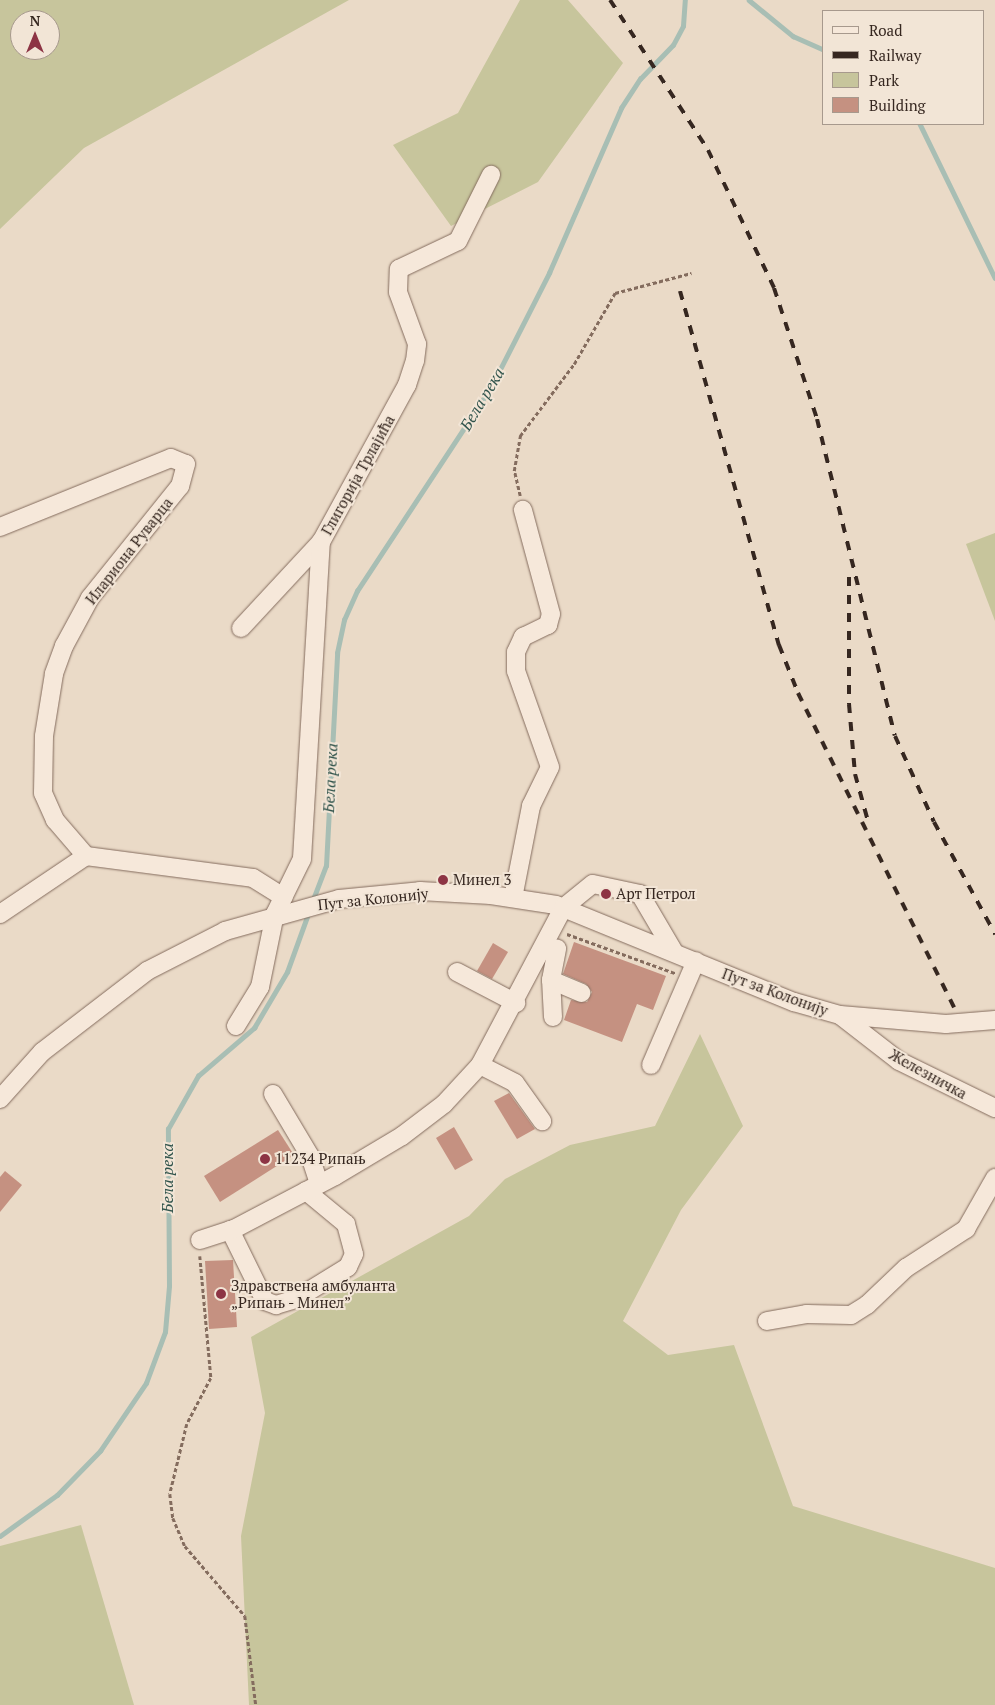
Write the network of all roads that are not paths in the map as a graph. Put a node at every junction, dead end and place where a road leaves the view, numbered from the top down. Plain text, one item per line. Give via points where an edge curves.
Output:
1 (492, 175) dead end
2 (523, 510) road end
3 (0, 527) edge
4 (321, 542) junction
5 (241, 628) dead end
6 (86, 856) junction
7 (513, 898) junction
8 (290, 902) junction
9 (563, 908) junction
10 (0, 914) edge
11 (275, 914) junction
12 (560, 941) road end
13 (674, 952) junction
14 (696, 962) junction
15 (457, 972) dead end
16 (526, 986) junction
17 (552, 989) junction
18 (581, 993) dead end
19 (516, 1003) junction
20 (840, 1015) junction
21 (553, 1017) dead end
22 (995, 1020) edge
23 (236, 1026) dead end
24 (480, 1065) junction
25 (651, 1065) dead end
26 (273, 1094) dead end
27 (0, 1099) edge
28 (995, 1108) edge
29 (542, 1121) dead end
30 (995, 1178) edge
31 (313, 1187) junction
32 (230, 1230) junction
33 (200, 1240) road end
34 (767, 1321) dead end

1 - 4 street, Глигорија Трлајића via 458,241 399,269 398,292 417,344 415,362
2 - 7 street via 551,614 548,625 523,638 516,652 516,672 550,767 531,806
3 - 6 street, Илариона Руварца via 171,458 186,464 180,486 90,598 54,674 40,767 43,793 55,820
4 - 5 street via 274,588
4 - 8 street, Глигорија Трлајића via 302,859
6 - 8 street via 243,876 272,886
6 - 10 street
7 - 8 street, Пут за Колонију via 420,892
7 - 9 street, Пут за Колонију
8 - 11 street, Глигорија Трлајића
9 - 13 street, Пут за Колонију
9 - 13 street via 593,884 640,894
9 - 16 street
11 - 23 street, Глигорија Трлајића via 260,987
11 - 27 street via 225,931 147,971 42,1052
12 - 17 street
13 - 14 street, Пут за Колонију
14 - 20 street, Пут за Колонију via 794,1002
14 - 25 street
15 - 19 street
16 - 17 street
16 - 19 street
17 - 18 street
17 - 21 street
19 - 24 street
20 - 22 street, Пут за Колонију via 937,1024
20 - 28 street, Железничка via 899,1060
24 - 29 street via 515,1083
24 - 31 street via 444,1104 402,1136
26 - 31 street via 310,1156
30 - 34 street via 966,1229 906,1268 867,1305 850,1315 806,1314
31 - 32 street
31 - 32 street via 346,1224 354,1254 348,1267 296,1299 276,1305 265,1301
32 - 33 street

